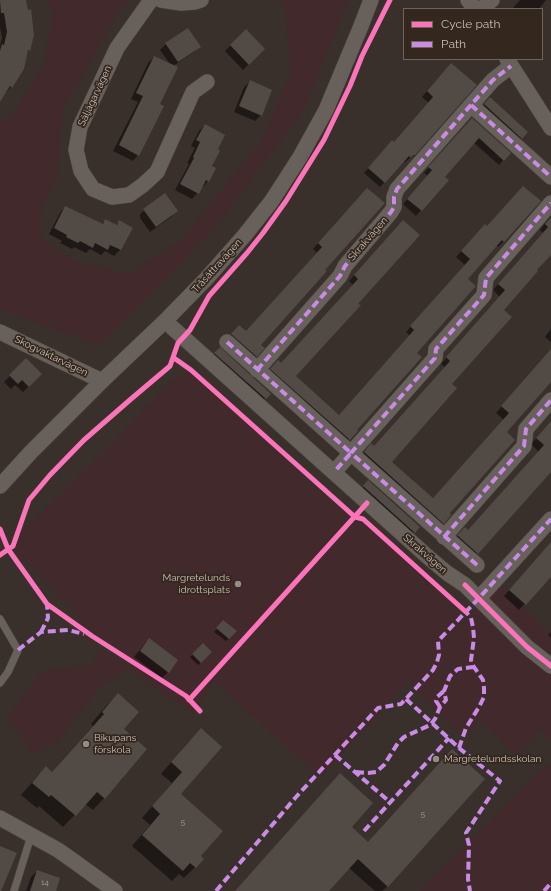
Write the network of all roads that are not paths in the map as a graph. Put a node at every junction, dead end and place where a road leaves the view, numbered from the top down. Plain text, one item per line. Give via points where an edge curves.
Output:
1 (151, 0) edge
2 (161, 0) edge
3 (202, 0) edge
4 (371, 0) edge
5 (468, 0) edge
6 (492, 0) edge
7 (474, 8) edge
8 (481, 8) edge
9 (509, 63) edge
10 (207, 82) dead end
11 (471, 105) junction
12 (551, 128) edge
13 (551, 177) edge
14 (551, 203) edge
15 (166, 321) junction
16 (0, 332) edge
17 (227, 342) dead end
18 (257, 370) junction
19 (102, 381) junction
20 (551, 400) edge
21 (351, 453) junction
22 (334, 472) junction
23 (0, 486) edge
24 (551, 519) edge
25 (444, 537) junction
26 (477, 565) dead end
27 (479, 598) junction
28 (0, 619) edge
29 (551, 666) edge
30 (0, 683) edge
31 (0, 818) edge
32 (32, 836) junction
33 (107, 889) edge
34 (14, 891) edge

1 - 10 street, Säljägarvägen via 117,48 80,127 76,150 82,171 93,189 112,197 129,195 157,172 193,92
2 - 3 street via 181,3
4 - 15 street, Tråsättravägen via 326,110 300,157 271,202 244,236
5 - 7 street
6 - 8 street
9 - 11 street, Skrakvägen
9 - 12 street
11 - 13 street
11 - 18 street, Skrakvägen via 397,189 391,212 345,266 340,276
14 - 21 street via 486,278 484,295 436,349 435,358
15 - 19 street, Tråsättravägen
15 - 22 street, Skrakvägen
16 - 19 street, Skogvaktarvägen
17 - 18 street
18 - 21 street
19 - 23 street, Tråsättravägen
20 - 25 street via 526,429 524,446
21 - 22 street
21 - 25 street
22 - 27 street, Skrakvägen via 446,573
24 - 27 street
25 - 26 street
27 - 29 street, Skrakvägen via 527,647
28 - 30 lane via 18,650
31 - 32 street
32 - 33 street via 75,862
32 - 34 lane

